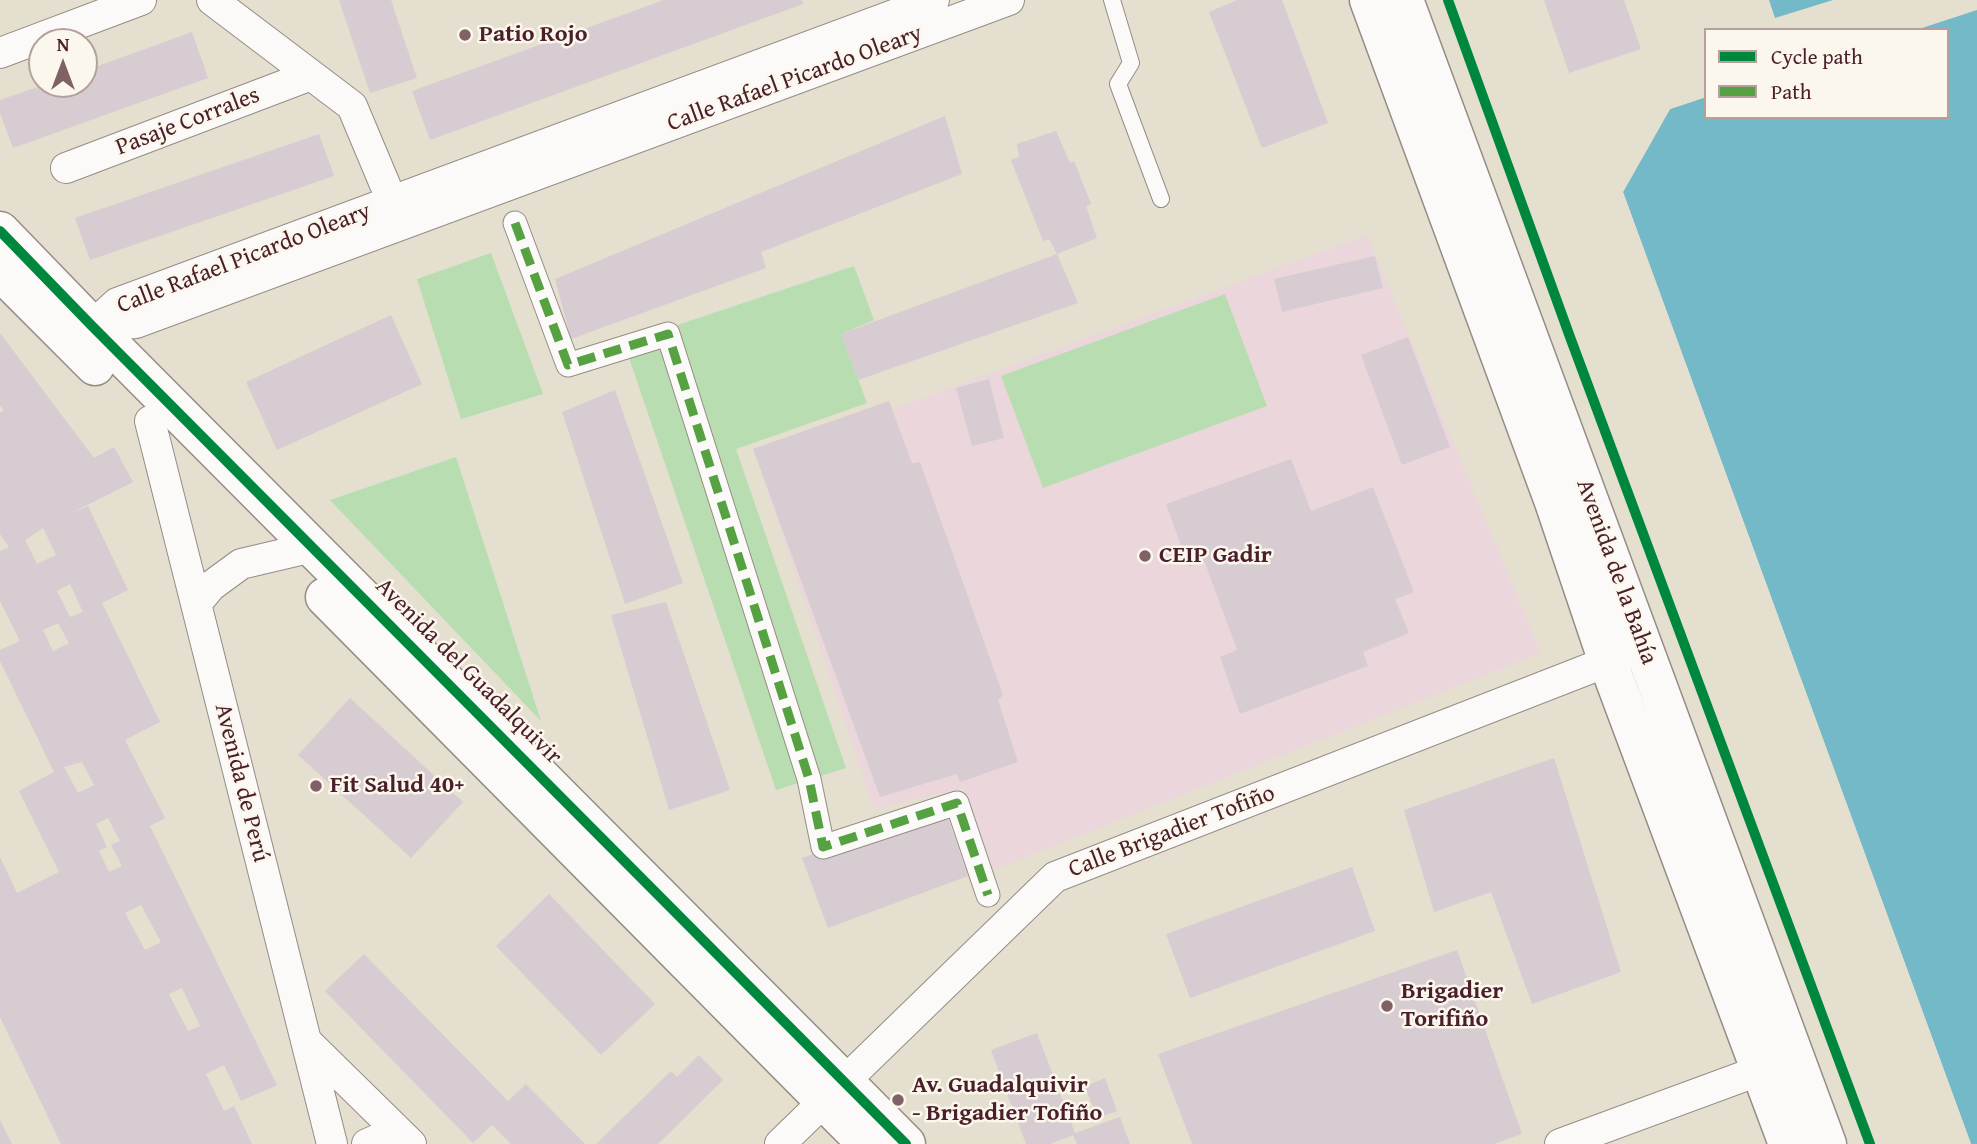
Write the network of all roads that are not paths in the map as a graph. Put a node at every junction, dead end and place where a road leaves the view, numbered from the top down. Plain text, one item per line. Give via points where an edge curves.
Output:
1 (141, 0) edge
2 (212, 0) edge
3 (1009, 0) edge
4 (1112, 0) edge
5 (1369, 0) edge
6 (1404, 0) edge
7 (943, 7) edge
8 (0, 53) edge
9 (311, 75) junction
10 (66, 168) dead end
11 (1161, 199) dead end
12 (397, 212) junction
13 (515, 223) dead end
14 (0, 231) edge
15 (0, 271) edge
16 (82, 335) junction
17 (150, 421) junction
18 (297, 550) junction
19 (196, 604) junction
20 (1642, 642) junction
21 (1608, 662) junction
22 (988, 895) dead end
23 (306, 1040) junction
24 (1761, 1070) junction
25 (834, 1092) junction
26 (407, 1140) edge
27 (332, 1144) edge
28 (367, 1144) edge
29 (780, 1144) edge
30 (867, 1144) edge
31 (906, 1144) edge
32 (1560, 1144) edge
33 (1788, 1144) edge
34 (1827, 1144) edge

1 - 8 street
2 - 9 street
3 - 7 street, Calle Rafael Picardo Oleary
4 - 11 lane via 1131,63 1118,84
5 - 21 main road, Avenida de la Bahía
6 - 20 main road, Avenida de la Bahía
7 - 12 street, Calle Rafael Picardo Oleary
9 - 10 street, Pasaje Corrales
9 - 12 street via 352,106
12 - 16 street, Calle Rafael Picardo Oleary via 117,303
13 - 22 street via 568,365 667,334 809,779 824,846 957,803
14 - 16 main road, Avenida del Guadalquivir
15 - 16 main road, Avenida del Guadalquivir
16 - 17 main road, Avenida del Guadalquivir
16 - 18 main road, Avenida del Guadalquivir
17 - 18 main road, Avenida del Guadalquivir
17 - 19 street, Avenida de Perú
18 - 19 street via 241,564
18 - 25 main road, Avenida del Guadalquivir
19 - 23 street, Avenida de Perú
20 - 21 street, Calle Brigadier Tofiño
20 - 34 main road, Avenida de la Bahía
21 - 24 main road, Avenida de la Bahía
21 - 25 street, Calle Brigadier Tofiño via 1055,877
23 - 26 street
23 - 27 street, Avenida de Perú
24 - 32 street
24 - 33 main road, Avenida de la Bahía
25 - 29 street, Calle Brigadier Tofiño
25 - 30 main road, Avenida del Guadalquivir
25 - 31 main road, Avenida del Guadalquivir
26 - 28 street via 385,1136

